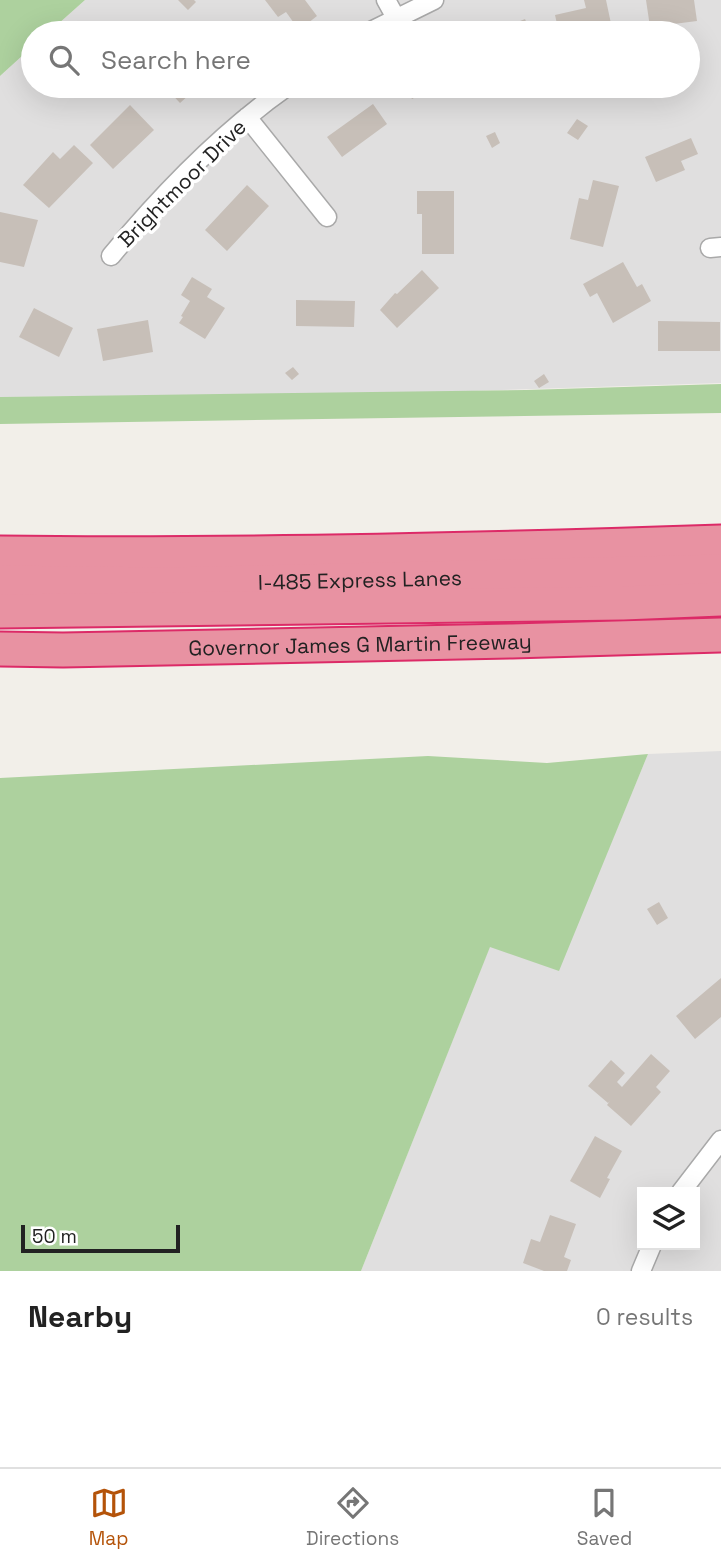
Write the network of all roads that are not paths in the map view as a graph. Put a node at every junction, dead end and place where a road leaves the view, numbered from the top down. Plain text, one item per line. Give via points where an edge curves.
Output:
1 (386, 0) edge
2 (435, 0) edge
3 (396, 19) junction
4 (392, 21) edge
5 (272, 98) edge
6 (247, 117) junction
7 (327, 216) dead end
8 (111, 256) dead end
9 (721, 542) edge
10 (0, 553) edge
11 (721, 570) edge
12 (0, 582) edge
13 (721, 599) edge
14 (0, 611) edge
15 (721, 635) edge
16 (0, 649) edge
17 (721, 1140) edge
18 (685, 1187) edge
19 (650, 1250) edge
20 (641, 1271) edge

1 - 3 street
2 - 3 street
3 - 4 street
5 - 6 street, Brightmoor Drive
6 - 7 street
6 - 8 street, Brightmoor Drive via 161,199
9 - 10 highway
11 - 12 highway, I-485 Express Lanes via 166,584
13 - 14 highway, I-485 Express Lanes
15 - 16 highway, Governor James G Martin Freeway
17 - 18 street
19 - 20 street

